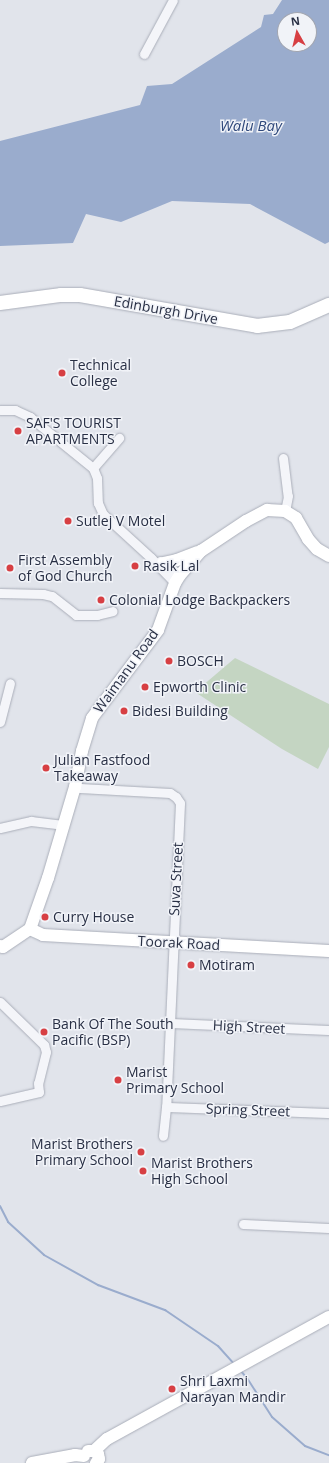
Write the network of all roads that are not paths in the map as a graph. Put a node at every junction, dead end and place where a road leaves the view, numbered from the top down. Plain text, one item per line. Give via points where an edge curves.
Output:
1 (172, 0) edge
2 (144, 54) dead end
3 (0, 303) edge
4 (329, 305) edge
5 (0, 410) edge
6 (119, 438) dead end
7 (283, 458) dead end
8 (93, 468) junction
9 (285, 511) junction
10 (201, 551) junction
11 (329, 556) edge
12 (151, 558) junction
13 (163, 563) junction
14 (178, 579) junction
15 (0, 593) edge
16 (114, 612) dead end
17 (10, 683) dead end
18 (0, 722) edge
19 (75, 787) junction
20 (63, 825) junction
21 (0, 828) edge
22 (30, 929) junction
23 (173, 943) junction
24 (1, 947) edge
25 (329, 951) edge
26 (0, 1002) edge
27 (170, 1023) junction
28 (329, 1030) edge
29 (0, 1101) edge
30 (166, 1107) junction
31 (329, 1113) edge
32 (163, 1136) dead end
33 (243, 1224) dead end
34 (329, 1228) edge
35 (329, 1317) edge
36 (94, 1459) edge
37 (32, 1463) edge

1 - 2 street
3 - 4 highway, Edinburgh Drive via 80,295 257,326 290,322
5 - 8 street via 15,410 30,417
6 - 8 street
7 - 9 street via 288,496
8 - 12 street via 97,478 98,504 103,514
9 - 10 main road, Waimanu Road via 267,510 246,520
9 - 11 main road via 296,518 317,549
10 - 13 main road
10 - 14 main road, Waimanu Road
12 - 13 street
12 - 14 street
13 - 14 street
14 - 19 main road, Waimanu Road via 158,630 92,718
15 - 16 street via 52,596 76,615
17 - 18 street
19 - 20 main road, Waimanu Road
19 - 23 street, Suva Street via 170,793 180,803
20 - 21 street via 31,821
20 - 22 main road, Waimanu Road
22 - 23 main road, Toorak Road via 43,935
22 - 24 main road
23 - 25 main road, Toorak Road
23 - 27 street, Suva Street
26 - 29 street via 44,1045 46,1052 38,1080 39,1092
27 - 28 street, High Street
27 - 30 street, Suva Street
30 - 31 street, Spring Street
30 - 32 street, Suva Street
33 - 34 street
35 - 36 main road via 107,1439
36 - 37 main road via 74,1455

